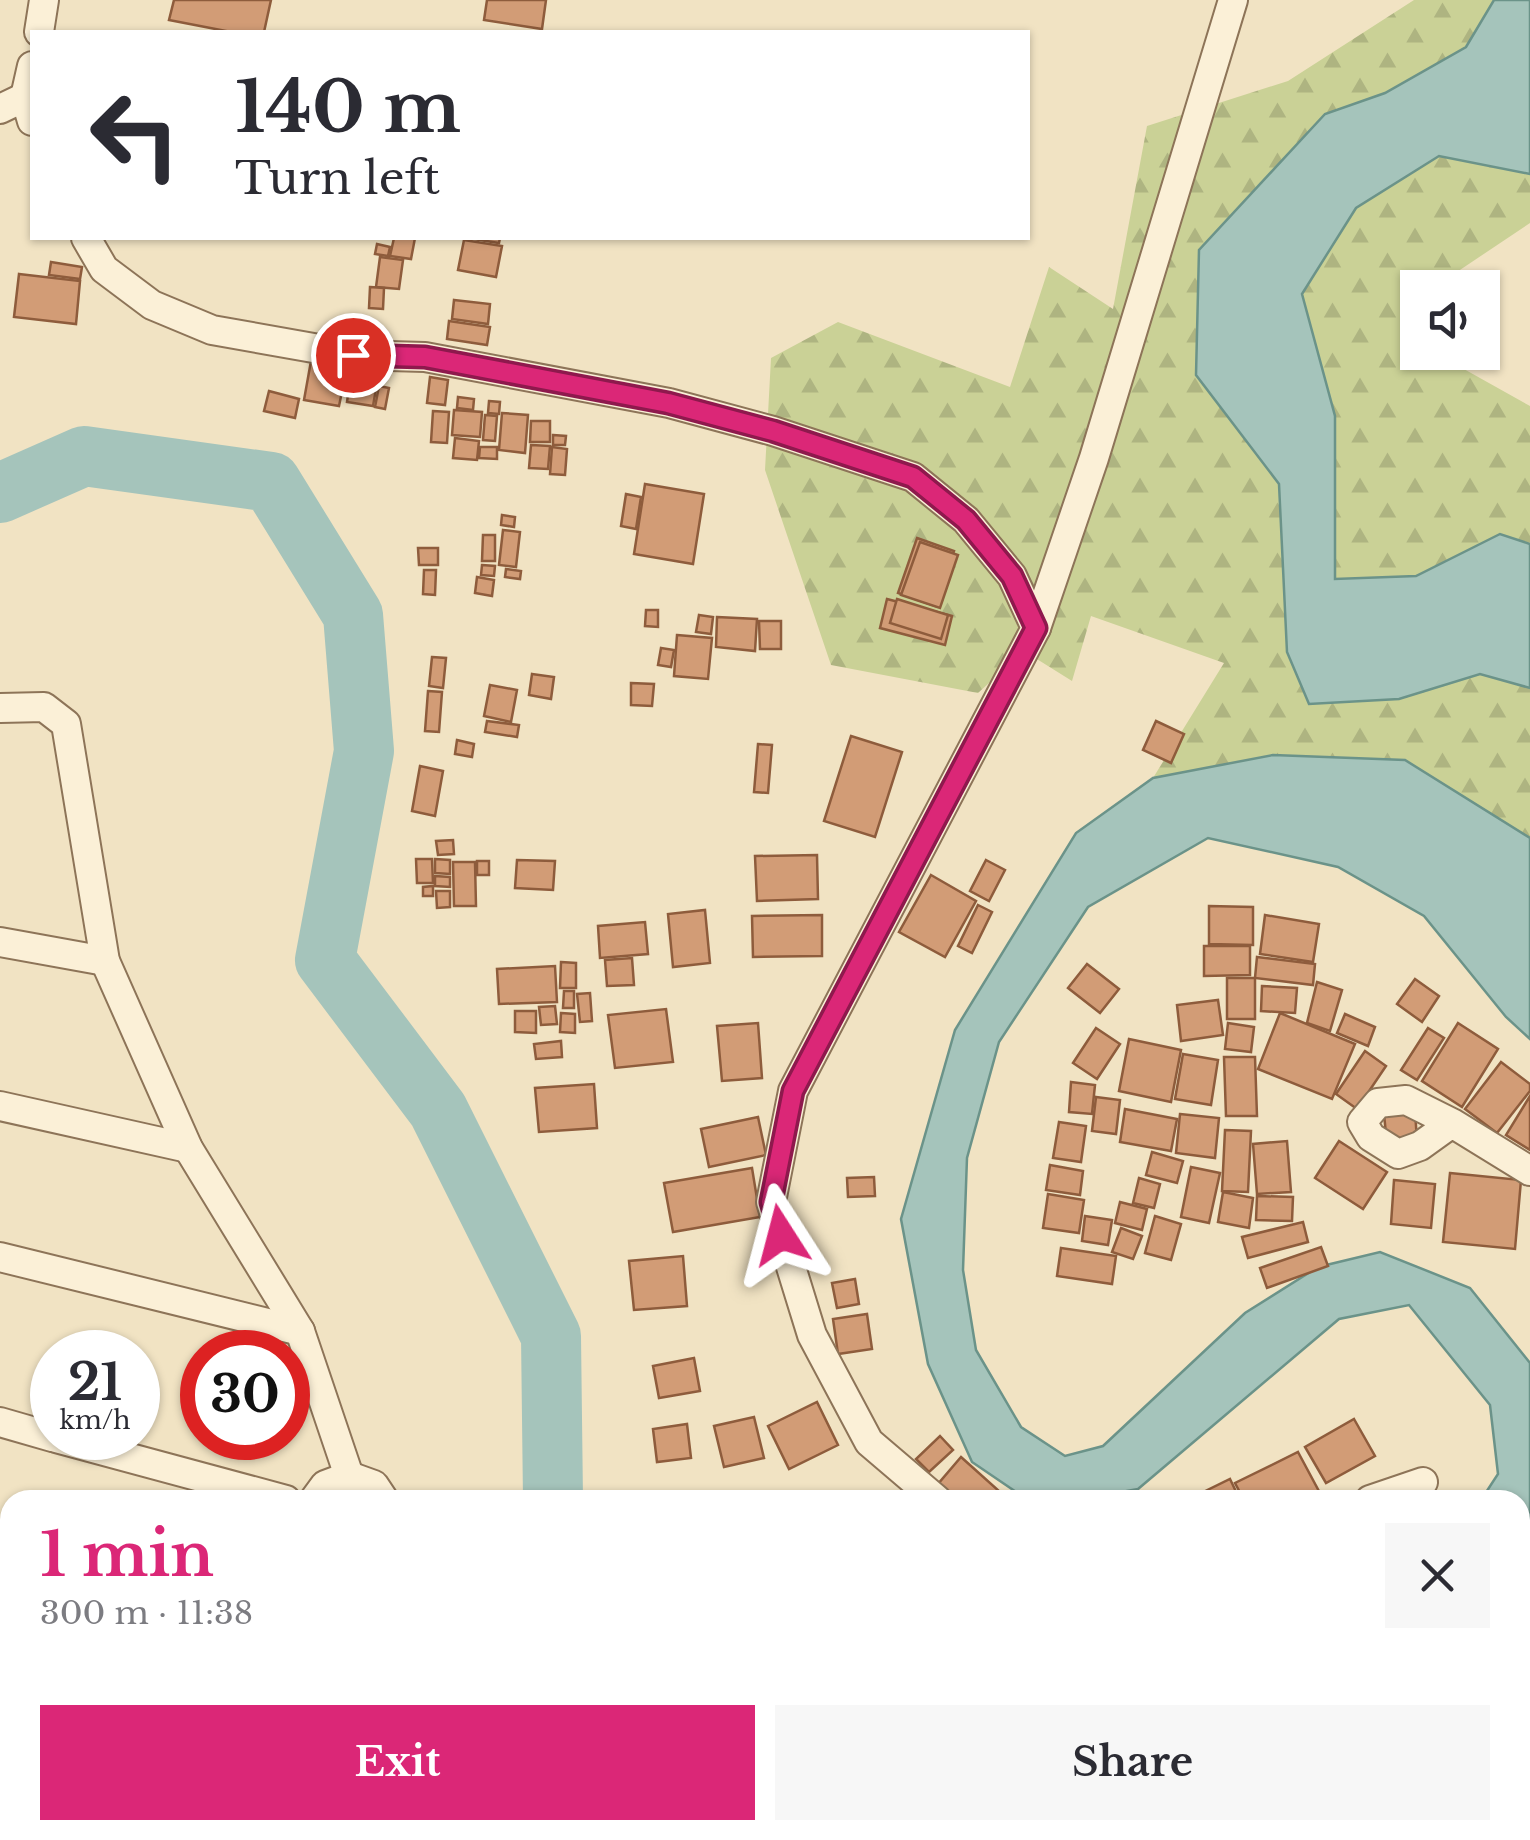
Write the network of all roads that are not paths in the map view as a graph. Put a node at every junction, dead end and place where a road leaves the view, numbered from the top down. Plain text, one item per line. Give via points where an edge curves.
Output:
1 (44, 0) edge
2 (1233, 0) edge
3 (39, 30) edge
4 (30, 73) edge
5 (19, 109) edge
6 (87, 240) edge
7 (1036, 628) junction
8 (0, 708) edge
9 (0, 942) edge
10 (104, 960) junction
11 (0, 1106) edge
12 (1452, 1123) dead end
13 (188, 1148) junction
14 (1530, 1171) edge
15 (0, 1257) edge
16 (300, 1330) joint
17 (310, 1360) edge
18 (0, 1422) edge
19 (30, 1430) edge
20 (139, 1460) edge
21 (349, 1476) junction
22 (1423, 1482) dead end
23 (249, 1490) edge
24 (321, 1490) edge
25 (377, 1490) edge
26 (924, 1490) edge
27 (1399, 1490) edge

1 - 3 street
2 - 7 street
4 - 5 street
6 - 7 street via 104,269 152,304 212,330 353,355 425,357 668,403 913,477 966,520 1012,576
7 - 26 street via 793,1091 771,1202 812,1335 869,1442
8 - 10 street via 44,707 66,724
9 - 10 street
10 - 13 street
11 - 13 street
12 - 14 street
13 - 16 street
15 - 16 street
17 - 21 street
18 - 19 street
20 - 23 street
21 - 24 street
21 - 25 street
22 - 27 street

